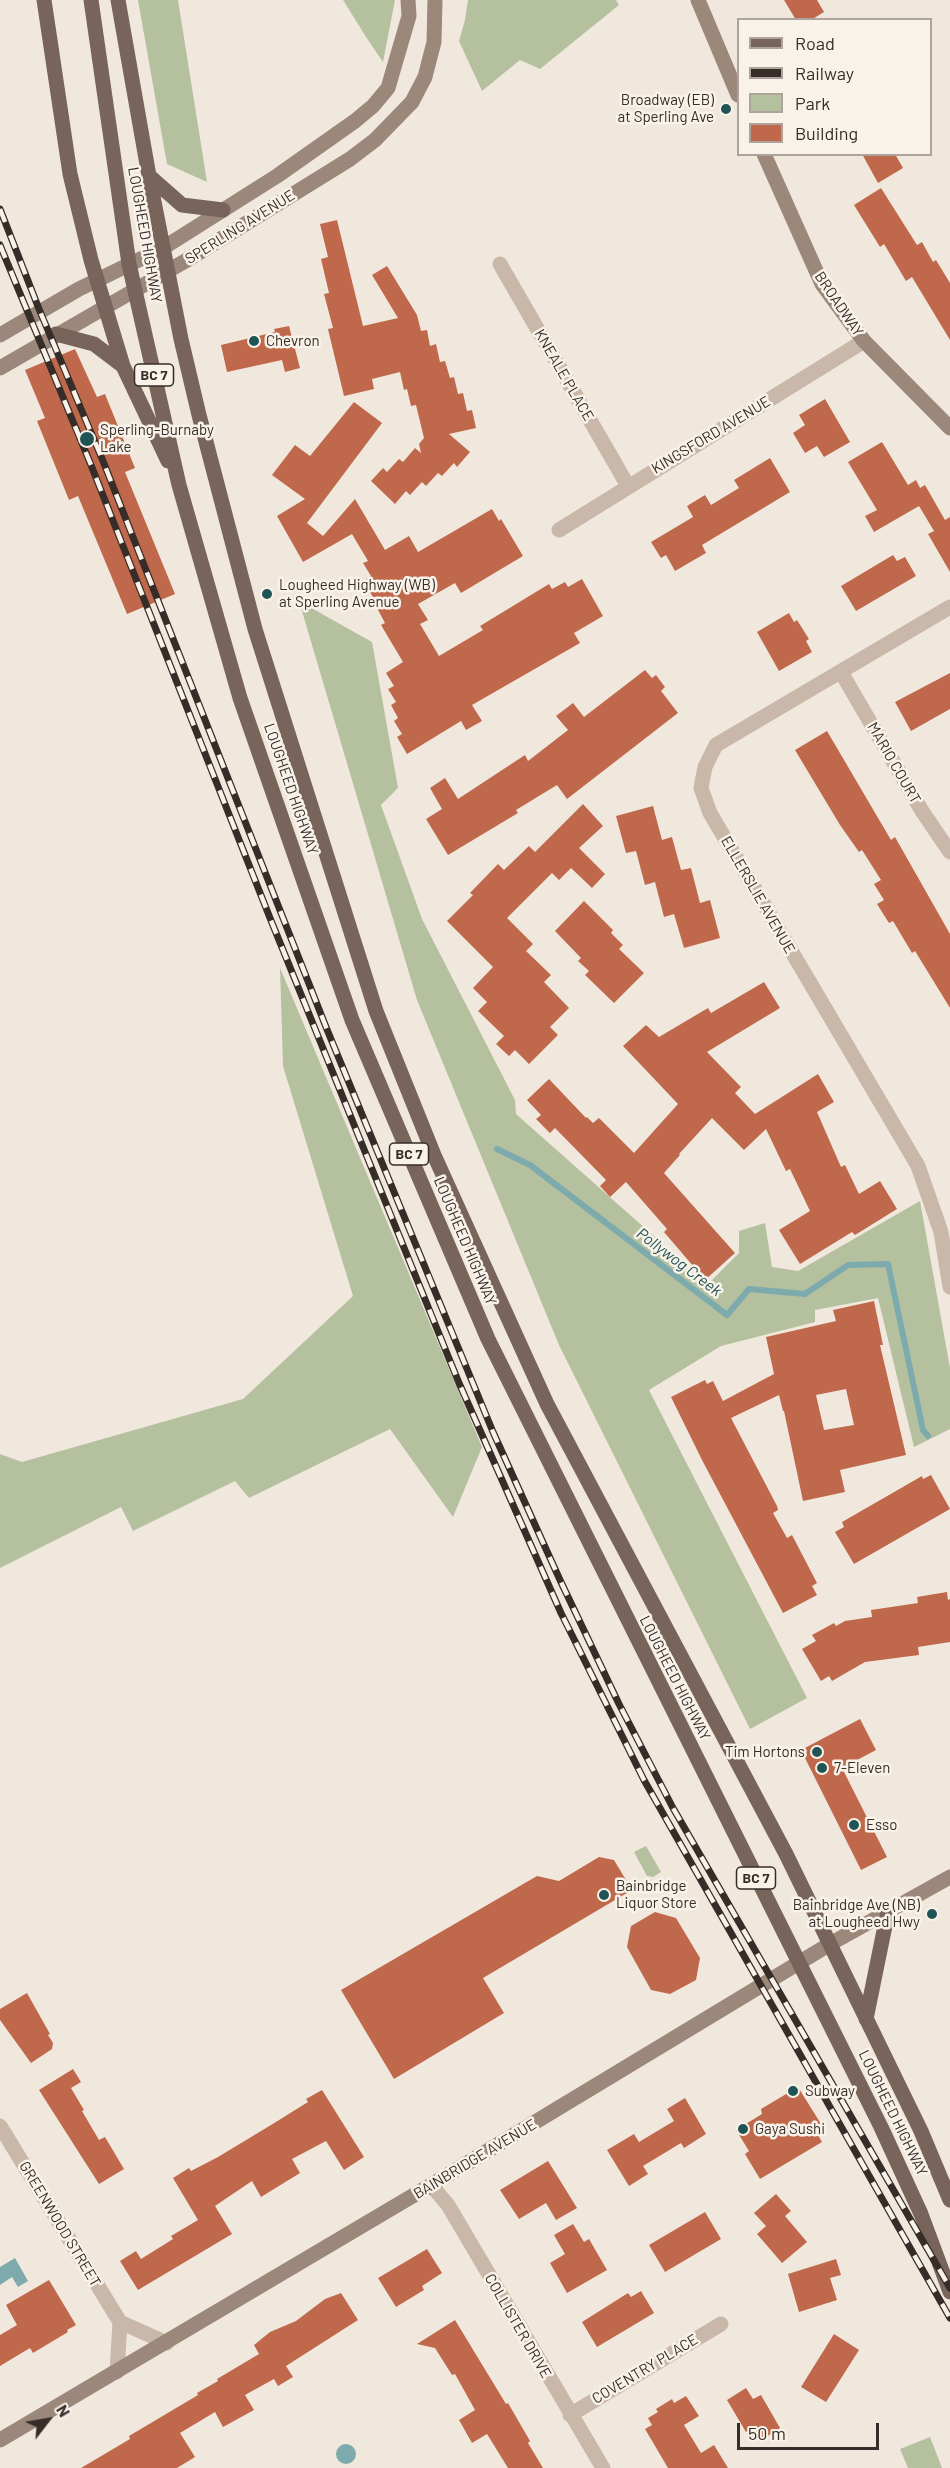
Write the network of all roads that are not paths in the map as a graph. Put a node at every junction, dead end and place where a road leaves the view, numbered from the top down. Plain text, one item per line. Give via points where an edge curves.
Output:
1 (44, 0) edge
2 (91, 0) edge
3 (118, 0) edge
4 (408, 0) edge
5 (435, 0) edge
6 (698, 0) edge
7 (737, 93) edge
8 (766, 156) edge
9 (149, 176) junction
10 (223, 210) junction
11 (163, 248) junction
12 (129, 264) junction
13 (500, 264) dead end
14 (168, 272) junction
15 (97, 280) junction
16 (135, 290) junction
17 (105, 307) junction
18 (56, 334) junction
19 (0, 335) edge
20 (864, 341) junction
21 (123, 366) junction
22 (0, 368) edge
23 (950, 428) edge
24 (179, 485) junction
25 (628, 486) junction
26 (559, 530) dead end
27 (950, 607) edge
28 (841, 672) junction
29 (950, 852) edge
30 (950, 1287) edge
31 (950, 1877) edge
32 (888, 1911) junction
33 (830, 1944) junction
34 (798, 1964) junction
35 (866, 2019) junction
36 (0, 2126) edge
37 (431, 2185) junction
38 (950, 2200) edge
39 (950, 2292) edge
40 (120, 2322) junction
41 (720, 2324) dead end
42 (167, 2343) junction
43 (117, 2372) junction
44 (570, 2415) junction
45 (0, 2440) edge
46 (603, 2468) edge

1 - 15 main road via 70,174
2 - 12 main road, LOUGHEED HIGHWAY / BC 7
3 - 9 main road, LOUGHEED HIGHWAY / BC 7
4 - 10 street, SPERLING AVENUE via 409,16 395,69 388,88 373,106
5 - 14 street, SPERLING AVENUE via 434,42 425,77 412,102 375,140
6 - 7 street
8 - 20 street, BROADWAY via 822,284
9 - 10 main road via 182,205
9 - 11 main road, LOUGHEED HIGHWAY / BC 7
10 - 11 street, SPERLING AVENUE
11 - 12 street, SPERLING AVENUE
11 - 14 main road, LOUGHEED HIGHWAY / BC 7
12 - 15 street, SPERLING AVENUE
12 - 16 main road, LOUGHEED HIGHWAY / BC 7
13 - 25 street, KNEALE PLACE
14 - 16 street, SPERLING AVENUE
14 - 33 main road, LOUGHEED HIGHWAY / BC 7 via 199,415 255,629 376,1011 434,1155 547,1404
15 - 17 main road
15 - 19 street, SPERLING AVENUE
16 - 17 street, SPERLING AVENUE
16 - 24 main road, LOUGHEED HIGHWAY / BC 7
17 - 18 street, SPERLING AVENUE
17 - 21 main road
18 - 21 main road via 94,344
18 - 22 street, SPERLING AVENUE
20 - 23 street, BROADWAY
20 - 25 street, KINGSFORD AVENUE
21 - 24 main road
24 - 34 main road, LOUGHEED HIGHWAY / BC 7 via 240,698 352,1020 488,1340
25 - 26 street, KINGSFORD AVENUE
27 - 28 street, ELLERSLIE AVENUE
28 - 29 street, MARIO COURT
28 - 30 street, ELLERSLIE AVENUE via 716,746 705,767 701,788 710,813 918,1166 941,1232
31 - 32 street, BAINBRIDGE AVENUE
32 - 33 street, BAINBRIDGE AVENUE
32 - 35 main road
33 - 34 street, BAINBRIDGE AVENUE
33 - 35 main road, LOUGHEED HIGHWAY / BC 7
34 - 37 street, BAINBRIDGE AVENUE
34 - 39 main road, LOUGHEED HIGHWAY / BC 7 via 891,2149
35 - 38 main road, LOUGHEED HIGHWAY / BC 7
36 - 40 street, GREENWOOD STREET
37 - 42 street, BAINBRIDGE AVENUE
37 - 44 street, COLLISTER DRIVE via 448,2205
40 - 42 street
40 - 43 street
41 - 44 street, COVENTRY PLACE
42 - 43 street, BAINBRIDGE AVENUE
43 - 45 street, BAINBRIDGE AVENUE
44 - 46 street, COLLISTER DRIVE

